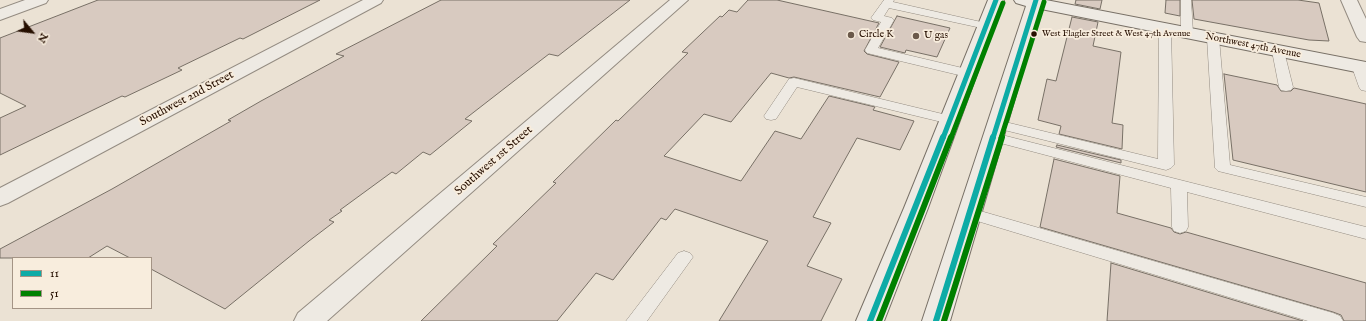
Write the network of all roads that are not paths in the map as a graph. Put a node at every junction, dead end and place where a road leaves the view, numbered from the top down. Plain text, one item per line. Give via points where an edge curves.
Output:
1 (40, 0) edge
2 (375, 0) edge
3 (680, 0) edge
4 (996, 0) edge
5 (1186, 0) edge
6 (1349, 0) edge
7 (1031, 1) edge
8 (887, 2) edge
9 (0, 15) edge
10 (986, 26) junction
11 (1165, 29) junction
12 (1187, 33) junction
13 (1366, 37) edge
14 (1213, 38) junction
15 (1278, 51) junction
16 (1362, 68) edge
17 (967, 73) junction
18 (1286, 87) dead end
19 (1366, 87) edge
20 (771, 116) dead end
21 (950, 120) junction
22 (996, 130) junction
23 (1179, 185) junction
24 (0, 198) edge
25 (1366, 202) edge
26 (970, 212) junction
27 (1180, 227) dead end
28 (1366, 233) edge
29 (684, 257) dead end
30 (308, 321) edge
31 (636, 321) edge
32 (870, 321) edge
33 (936, 321) edge
34 (1333, 321) edge

1 - 9 street
2 - 24 street, Southwest 2nd Street
3 - 30 street, Southwest 1st Street
4 - 10 street
5 - 12 lane
6 - 13 street
7 - 11 street, Northwest 47th Avenue
7 - 22 street
8 - 10 lane
8 - 17 lane via 877,18 888,20 871,50
10 - 17 street
11 - 12 street, Northwest 47th Avenue
11 - 22 lane via 1166,166
12 - 14 street, Northwest 47th Avenue
14 - 15 street, Northwest 47th Avenue
14 - 25 lane via 1222,168
15 - 16 street, Northwest 47th Avenue
15 - 18 lane
16 - 19 lane
17 - 21 street
20 - 21 lane via 794,82
21 - 32 street
22 - 23 lane
22 - 26 street
23 - 27 lane
23 - 28 lane
26 - 33 street
26 - 34 lane
29 - 31 lane

